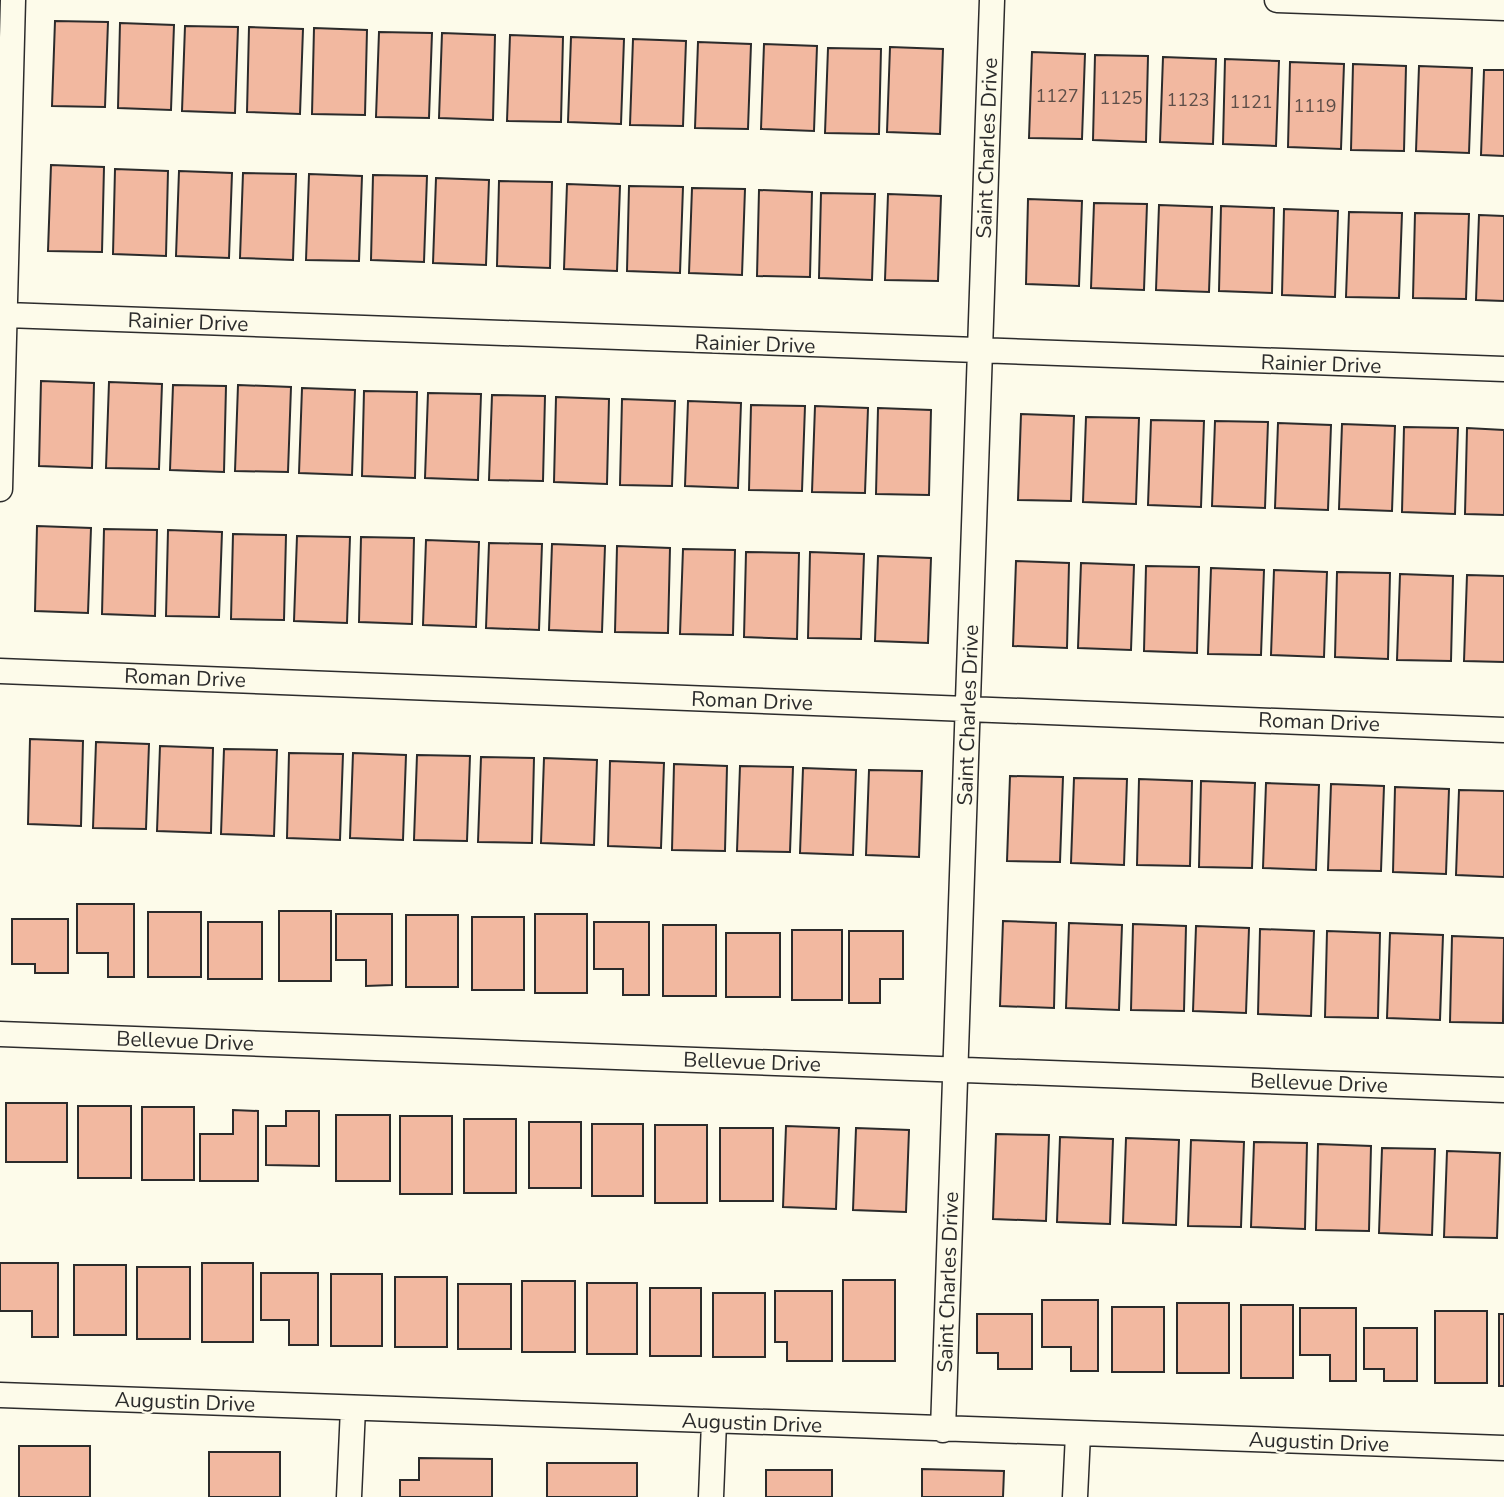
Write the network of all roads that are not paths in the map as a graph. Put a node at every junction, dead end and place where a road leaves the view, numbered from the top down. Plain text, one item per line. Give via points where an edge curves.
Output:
1 (13, 0) edge
2 (992, 0) edge
3 (1277, 0) edge
4 (1504, 8) edge
5 (6, 315) junction
6 (981, 353) junction
7 (1504, 369) edge
8 (0, 489) edge
9 (0, 671) edge
10 (969, 709) junction
11 (1504, 730) edge
12 (0, 1034) edge
13 (957, 1069) junction
14 (1504, 1090) edge
15 (0, 1395) edge
16 (353, 1408) junction
17 (714, 1422) junction
18 (943, 1430) junction
19 (1078, 1434) junction
20 (1504, 1448) edge
21 (349, 1497) edge
22 (711, 1497) edge
23 (1075, 1497) edge

1 - 5 street
2 - 6 street, Saint Charles Drive
3 - 4 street
5 - 6 street, Rainier Drive
5 - 8 street
6 - 7 street, Rainier Drive
6 - 10 street, Saint Charles Drive
9 - 10 street, Roman Drive
10 - 11 street, Roman Drive
10 - 13 street, Saint Charles Drive
12 - 13 street, Bellevue Drive
13 - 14 street, Bellevue Drive
13 - 18 street, Saint Charles Drive
15 - 16 street, Augustin Drive
16 - 17 street, Augustin Drive
16 - 21 street
17 - 18 street, Augustin Drive
17 - 22 street
18 - 19 street, Augustin Drive
19 - 20 street, Augustin Drive
19 - 23 street

